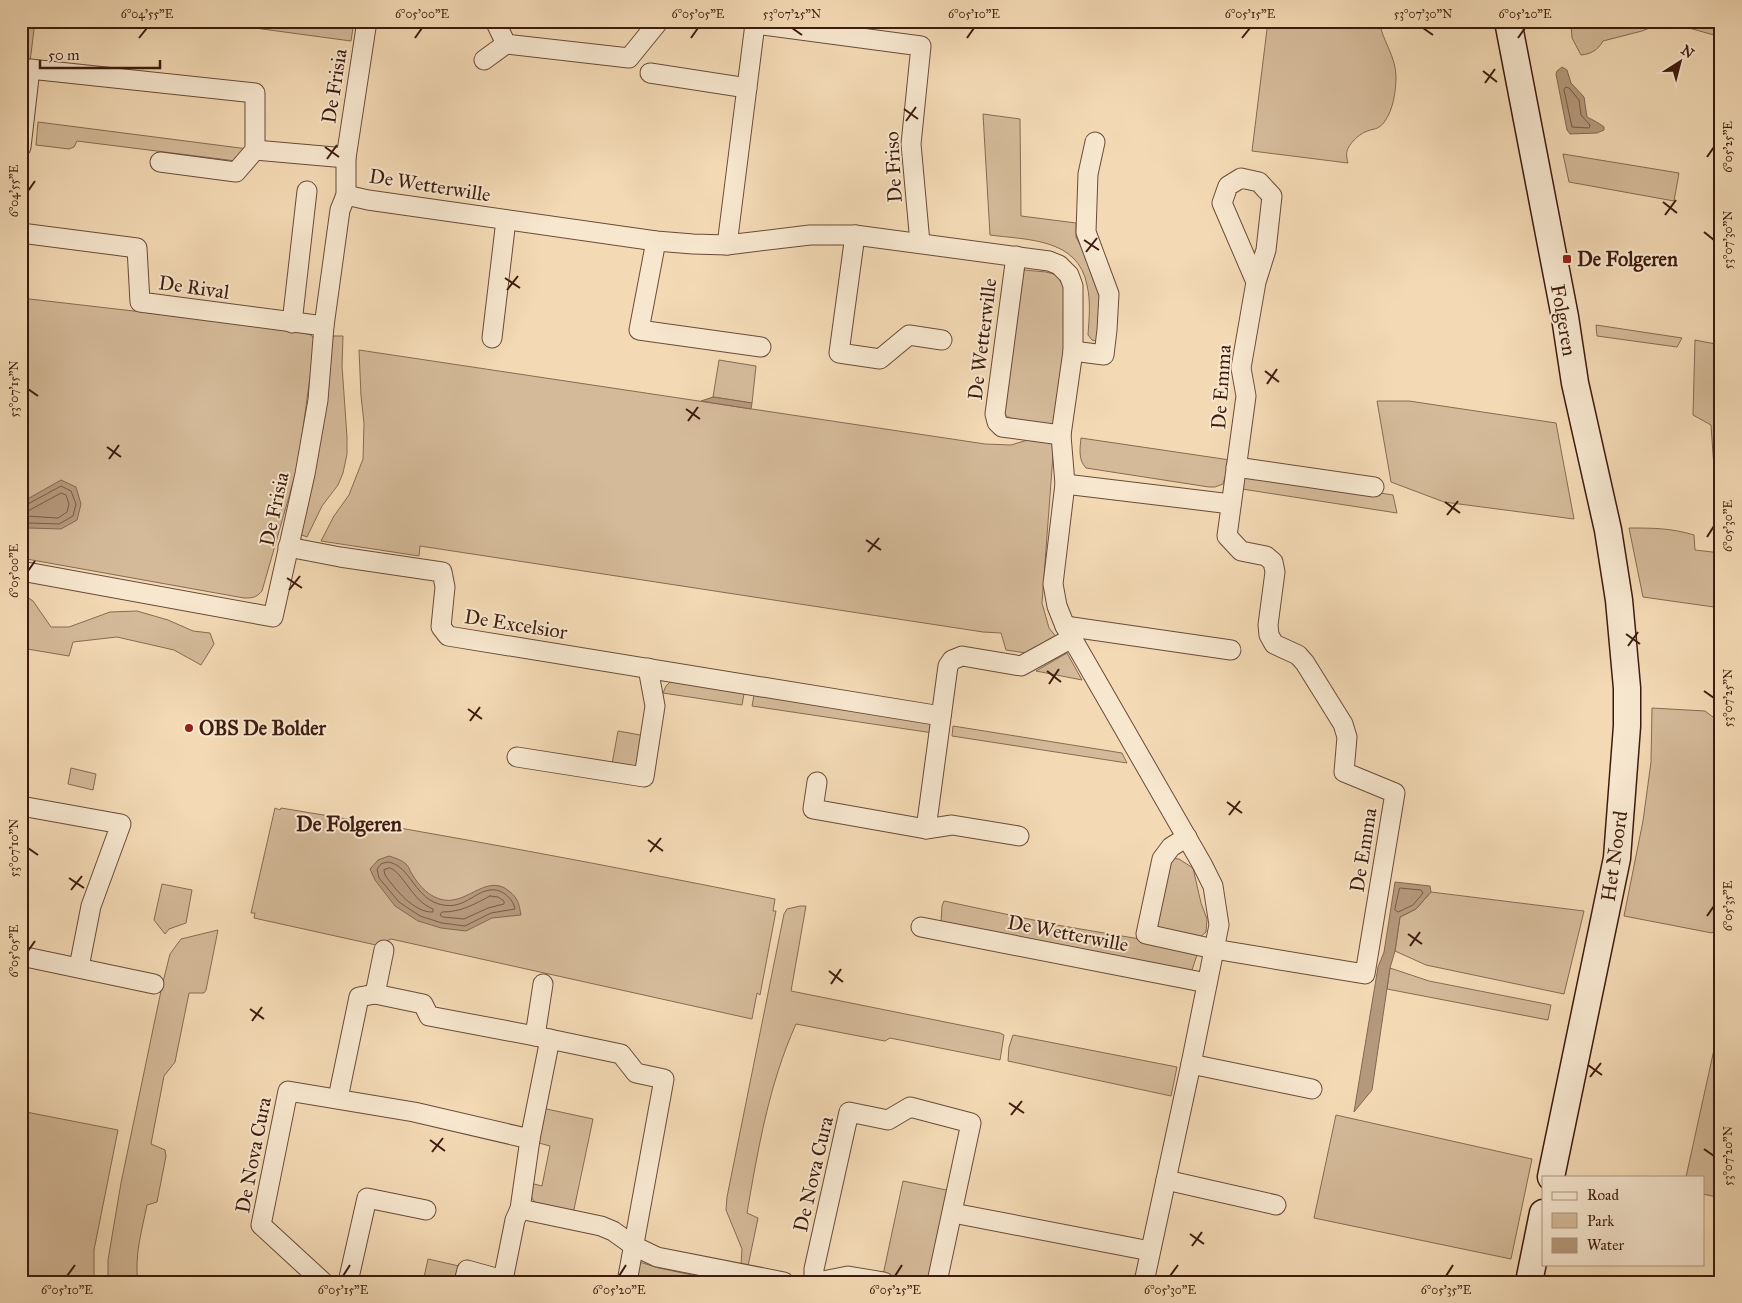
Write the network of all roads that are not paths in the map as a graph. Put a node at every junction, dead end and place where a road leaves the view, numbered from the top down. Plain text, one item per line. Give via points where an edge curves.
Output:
1 (367, 21) edge
2 (495, 21) edge
3 (659, 21) edge
4 (1508, 21) edge
5 (753, 23) edge
6 (506, 44) junction
7 (484, 60) dead end
8 (650, 73) dead end
9 (747, 88) junction
10 (1095, 142) dead end
11 (21, 147) edge
12 (255, 150) junction
13 (346, 158) junction
14 (160, 162) dead end
15 (307, 191) dead end
16 (346, 195) junction
17 (506, 220) junction
18 (21, 232) edge
19 (855, 235) junction
20 (656, 241) junction
21 (920, 243) junction
22 (727, 245) junction
23 (1016, 256) junction
24 (1256, 282) junction
25 (292, 323) junction
26 (324, 326) junction
27 (492, 338) dead end
28 (942, 340) dead end
29 (760, 347) dead end
30 (1073, 351) junction
31 (1061, 435) junction
32 (1236, 467) junction
33 (1065, 484) junction
34 (1374, 487) dead end
35 (1231, 504) junction
36 (1608, 530) joint
37 (288, 547) junction
38 (21, 571) edge
39 (1069, 632) junction
40 (1231, 650) dead end
41 (648, 668) junction
42 (940, 716) junction
43 (517, 757) dead end
44 (817, 782) dead end
45 (21, 806) edge
46 (926, 829) junction
47 (1019, 836) dead end
48 (1187, 837) junction
49 (921, 927) dead end
50 (1214, 948) junction
51 (384, 950) dead end
52 (21, 956) edge
53 (79, 967) junction
54 (1207, 983) junction
55 (154, 984) dead end
56 (543, 984) dead end
57 (375, 994) junction
58 (543, 1038) junction
59 (1191, 1064) junction
60 (1312, 1089) dead end
61 (338, 1098) junction
62 (530, 1139) junction
63 (1551, 1176) edge
64 (1166, 1180) junction
65 (1276, 1205) dead end
66 (520, 1209) junction
67 (426, 1210) dead end
68 (953, 1212) junction
69 (1542, 1218) edge
70 (634, 1246) junction
71 (1150, 1251) junction
72 (506, 1281) edge
73 (323, 1282) edge
74 (348, 1282) edge
75 (464, 1282) edge
76 (627, 1282) edge
77 (784, 1282) edge
78 (814, 1282) edge
79 (818, 1282) edge
80 (884, 1282) edge
81 (937, 1282) edge
82 (1144, 1282) edge
83 (1529, 1282) edge

1 - 13 street, De Frisia
2 - 6 street
3 - 6 street via 629,58
4 - 36 main road, Folgeren via 1575,383
5 - 9 street, De Friso
5 - 21 street, De Friso via 921,46 911,144
6 - 7 street
8 - 9 street
9 - 22 street, De Friso
10 - 30 street via 1088,174 1086,232 1108,294 1107,330 1104,355
11 - 12 street via 30,69 255,93
12 - 13 street
12 - 14 street via 236,172
13 - 16 street, De Frisia
15 - 25 street
16 - 17 street, De Wetterwille
16 - 26 street, De Frisia via 340,210
17 - 20 street, De Wetterwille
17 - 27 street, De Wetterwille
18 - 25 street, De Rival via 137,248 140,302
19 - 21 street, De Wetterwille
19 - 22 street, De Wetterwille via 810,235
19 - 28 street, De Wetterwille via 838,353 880,359 909,336
20 - 22 street, De Wetterwille
20 - 29 street via 640,330
21 - 23 street, De Wetterwille
23 - 30 street, De Wetterwille via 1049,261 1069,275 1073,286
23 - 31 street, De Wetterwille via 995,414 997,422 1002,427
24 - 24 street, De Emma via 1266,250 1272,196 1259,182 1240,178 1228,186 1222,203
24 - 32 street, De Emma via 1242,368 1246,396
25 - 26 street, De Rival
26 - 37 street, De Frisia via 318,400
30 - 31 street, De Wetterwille
31 - 33 street, De Wetterwille
32 - 34 street
32 - 35 street, De Emma
33 - 35 street
33 - 39 street, De Wetterwille via 1053,584 1057,606
35 - 50 street, De Emma via 1227,536 1241,551 1266,556 1275,572 1269,635 1274,644 1298,655 1306,663 1343,724 1347,737 1344,772 1395,793 1365,974
36 - 63 main road, Het Noord via 1619,600 1627,688 1618,849
37 - 38 street, De Frisia via 272,617
37 - 41 street, De Excelsior via 442,572 445,587 441,626 448,636
39 - 40 street
39 - 42 street via 1021,666 962,656 952,660 948,666
39 - 48 street, De Wetterwille
41 - 42 street, De Excelsior
41 - 43 street via 655,706 644,777
42 - 46 street
44 - 46 street via 813,810
45 - 53 street via 120,824 91,906
46 - 47 street via 952,825
48 - 50 street, De Wetterwille via 1213,886 1219,925
48 - 50 street, De Wetterwille via 1171,847 1162,859 1146,934
49 - 54 street, De Wetterwille
50 - 54 street, De Wetterwille
51 - 57 street
52 - 53 street
53 - 55 street
54 - 59 street, De Wetterwille
56 - 58 street
57 - 58 street via 423,1004 429,1016
57 - 61 street via 359,997
58 - 62 street
58 - 70 street via 621,1054 636,1074 664,1079
59 - 60 street
59 - 64 street, De Wetterwille
61 - 62 street, De Nova Cura
61 - 73 street, De Nova Cura via 288,1091 261,1225
62 - 66 street
64 - 65 street
64 - 71 street, De Wetterwille
66 - 70 street via 601,1226
66 - 72 street via 515,1220
67 - 74 street via 367,1198
68 - 71 street
68 - 78 street, De Nova Cura via 971,1123 910,1107 888,1120 849,1112 814,1269
68 - 81 street, De Nova Cura
69 - 83 main road
70 - 76 street
70 - 77 street via 657,1257
71 - 82 street, De Wetterwille
72 - 75 street via 467,1270
79 - 80 street via 848,1276

